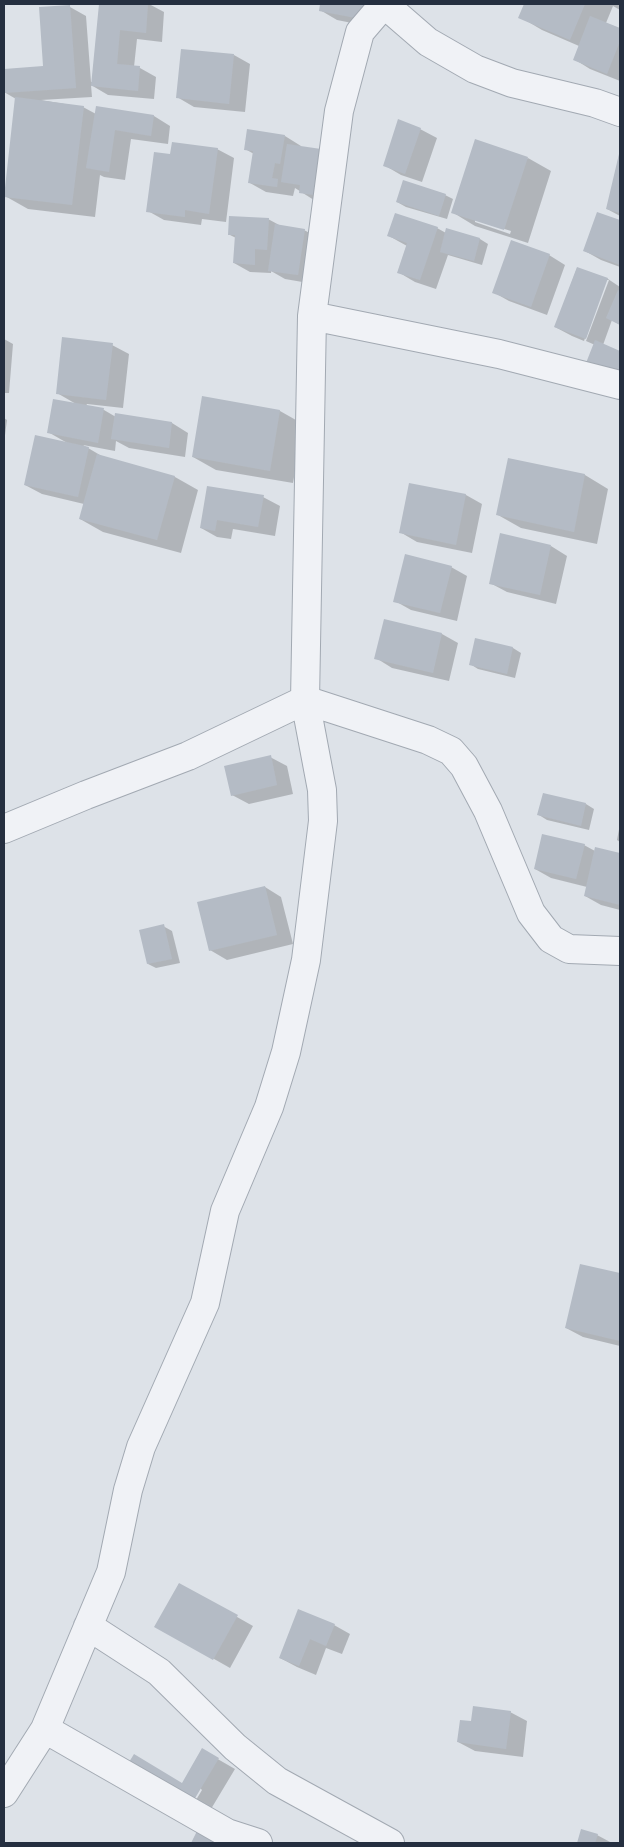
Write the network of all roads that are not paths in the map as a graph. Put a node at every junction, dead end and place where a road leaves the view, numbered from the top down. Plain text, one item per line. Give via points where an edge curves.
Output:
1 (384, 4) edge
2 (620, 112) edge
3 (312, 316) junction
4 (620, 385) edge
5 (305, 700) junction
6 (4, 829) edge
7 (620, 951) edge
8 (88, 1626) junction
9 (45, 1729) junction
10 (4, 1793) edge
11 (258, 1843) edge
12 (390, 1843) edge

1 - 2 street via 428,42 475,69
1 - 3 street via 360,32 339,111
3 - 4 street via 499,354
3 - 5 street
5 - 6 street via 188,756
5 - 7 street via 428,740 451,751 464,766 488,811 530,913 551,939 569,949
5 - 8 street via 322,790 323,821 306,960 286,1052 269,1107 225,1211 205,1303 141,1448 128,1490 111,1572
8 - 9 street
8 - 12 street via 159,1672 235,1747 277,1781
9 - 10 street
9 - 11 street via 227,1833

